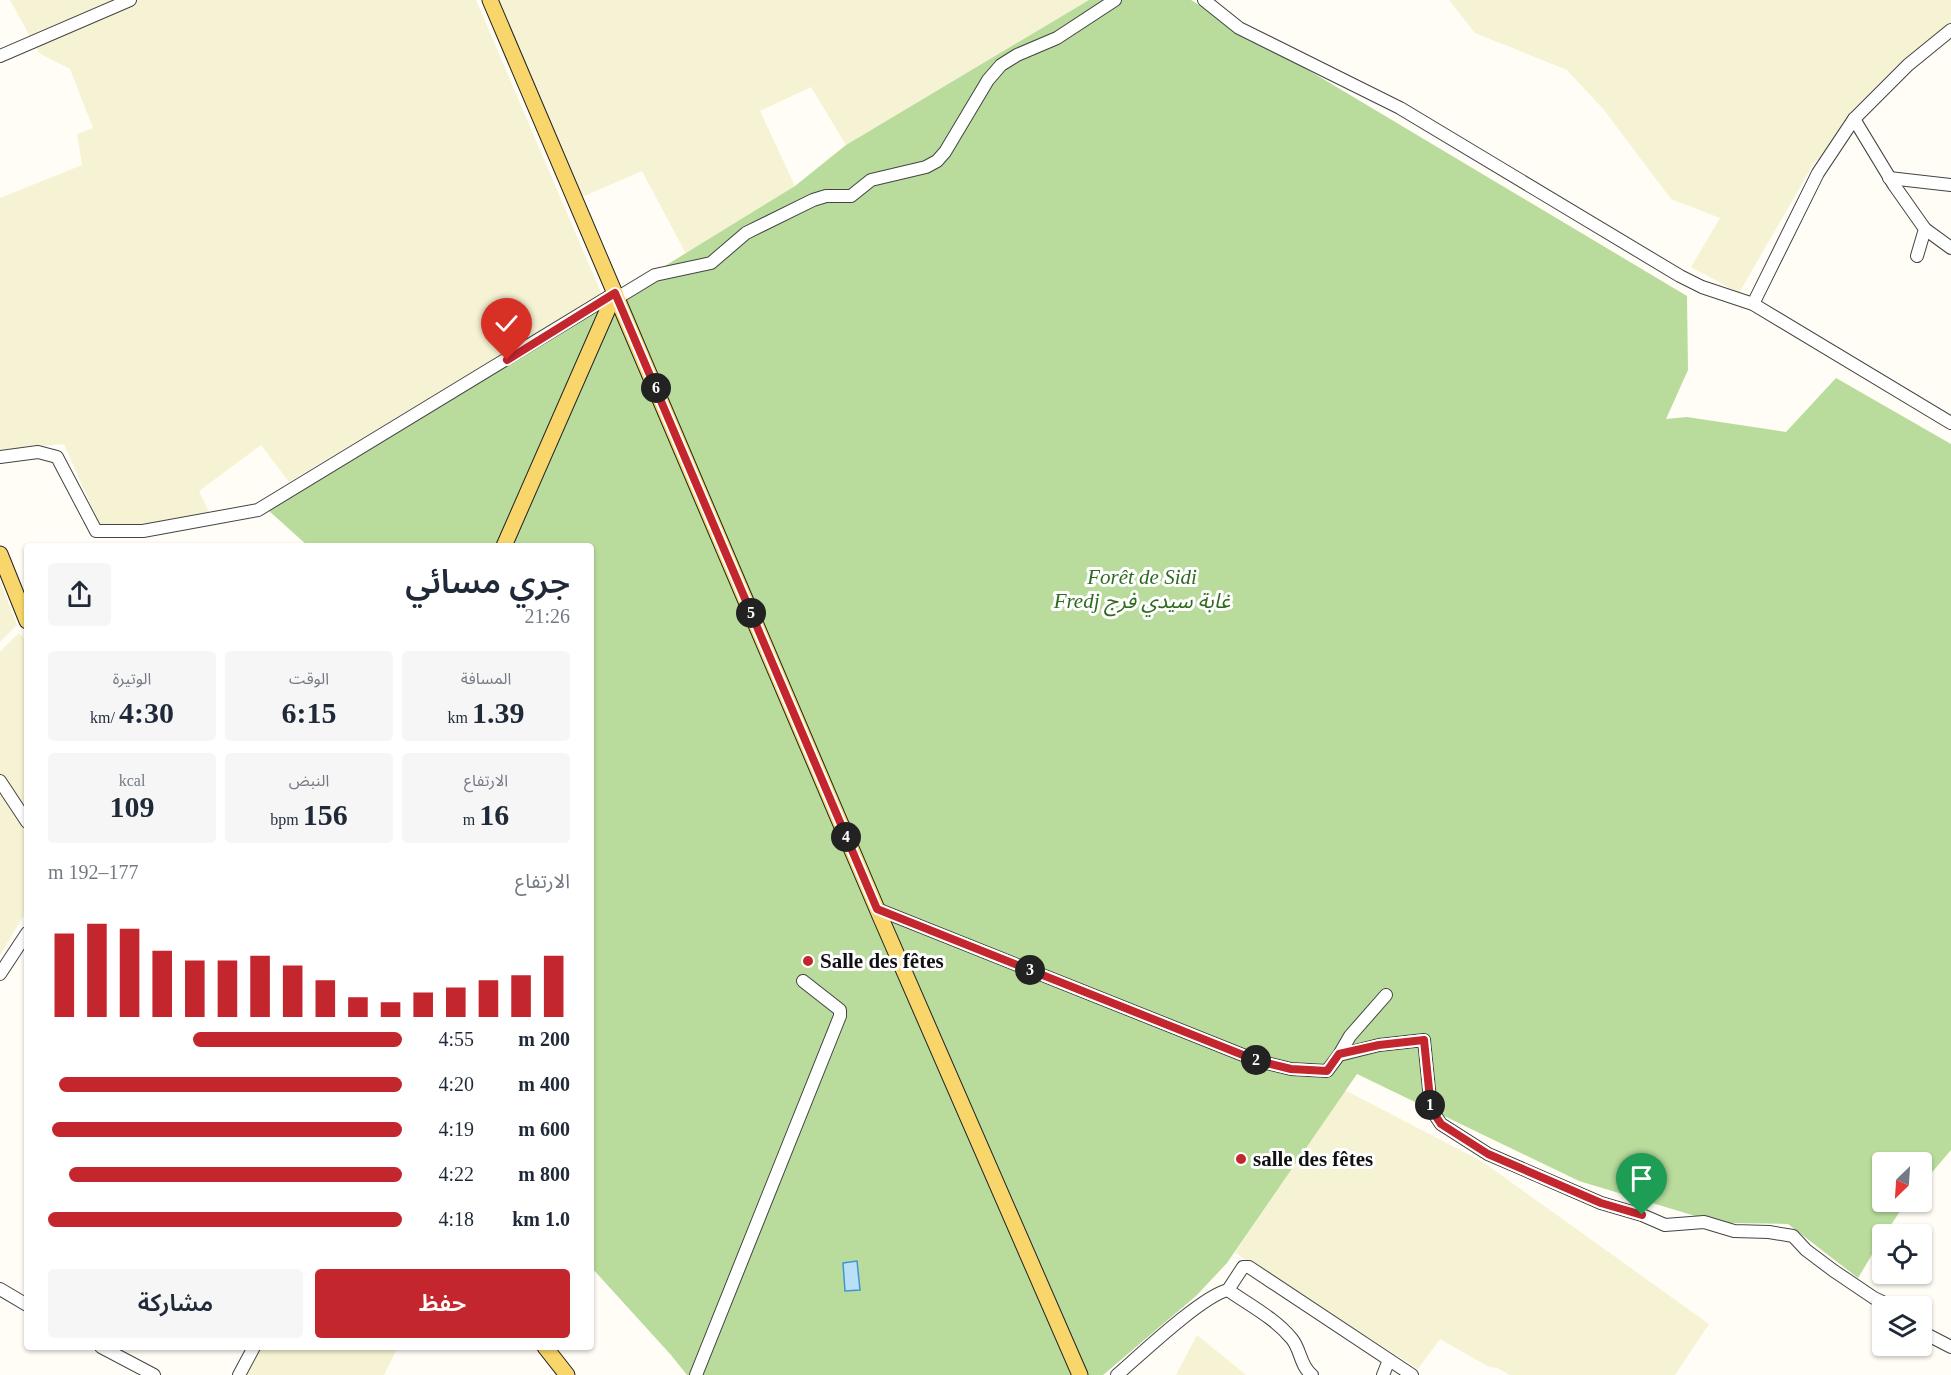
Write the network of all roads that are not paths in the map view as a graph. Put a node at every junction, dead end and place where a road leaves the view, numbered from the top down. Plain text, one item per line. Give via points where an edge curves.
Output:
1 (130, 0) edge
2 (490, 0) edge
3 (1115, 0) edge
4 (1204, 0) edge
5 (1951, 30) edge
6 (0, 56) edge
7 (1854, 119) junction
8 (1889, 178) junction
9 (1951, 184) edge
10 (1925, 230) junction
11 (1951, 248) edge
12 (1917, 256) dead end
13 (618, 294) junction
14 (1753, 304) junction
15 (1951, 423) edge
16 (0, 457) edge
17 (505, 543) edge
18 (0, 554) edge
19 (24, 614) edge
20 (0, 781) edge
21 (24, 817) edge
22 (877, 909) junction
23 (24, 938) edge
24 (0, 974) edge
25 (803, 981) dead end
26 (1386, 995) dead end
27 (1339, 1054) junction
28 (0, 1289) edge
29 (1228, 1290) junction
30 (1872, 1297) edge
31 (24, 1303) edge
32 (1932, 1337) edge
33 (1951, 1347) edge
34 (107, 1350) edge
35 (252, 1350) edge
36 (547, 1350) edge
37 (1389, 1360) junction
38 (154, 1375) edge
39 (239, 1375) edge
40 (567, 1375) edge
41 (696, 1375) edge
42 (1080, 1375) edge
43 (1117, 1375) edge
44 (1312, 1375) edge
45 (1383, 1375) edge
46 (1412, 1375) edge

1 - 6 street
2 - 13 main road
3 - 13 street via 1057,38 1001,65 937,161 871,180 851,196 813,200 746,233 711,263 655,275
4 - 14 street via 1239,28 1400,108 1680,276
5 - 7 street via 1908,65
7 - 8 street
7 - 14 street via 1818,173
8 - 9 street
8 - 10 street
10 - 11 street
10 - 12 street
13 - 16 street via 258,510 143,531 96,531 57,457 38,452
13 - 17 main road
13 - 22 main road
14 - 15 street
18 - 19 main road
20 - 21 street
22 - 27 street via 1258,1061 1291,1069 1327,1071
22 - 42 main road
23 - 24 street
25 - 41 street via 840,1010 840,1016
26 - 27 street
27 - 30 street via 1424,1040 1431,1109 1441,1124 1488,1154 1665,1226 1704,1222 1734,1231 1793,1236 1806,1250
28 - 31 street
29 - 37 street via 1243,1267 1249,1268
29 - 43 street via 1217,1292
29 - 44 street via 1278,1324 1293,1341
32 - 33 street
34 - 38 street
35 - 39 street
36 - 40 main road
37 - 45 street
37 - 46 street

